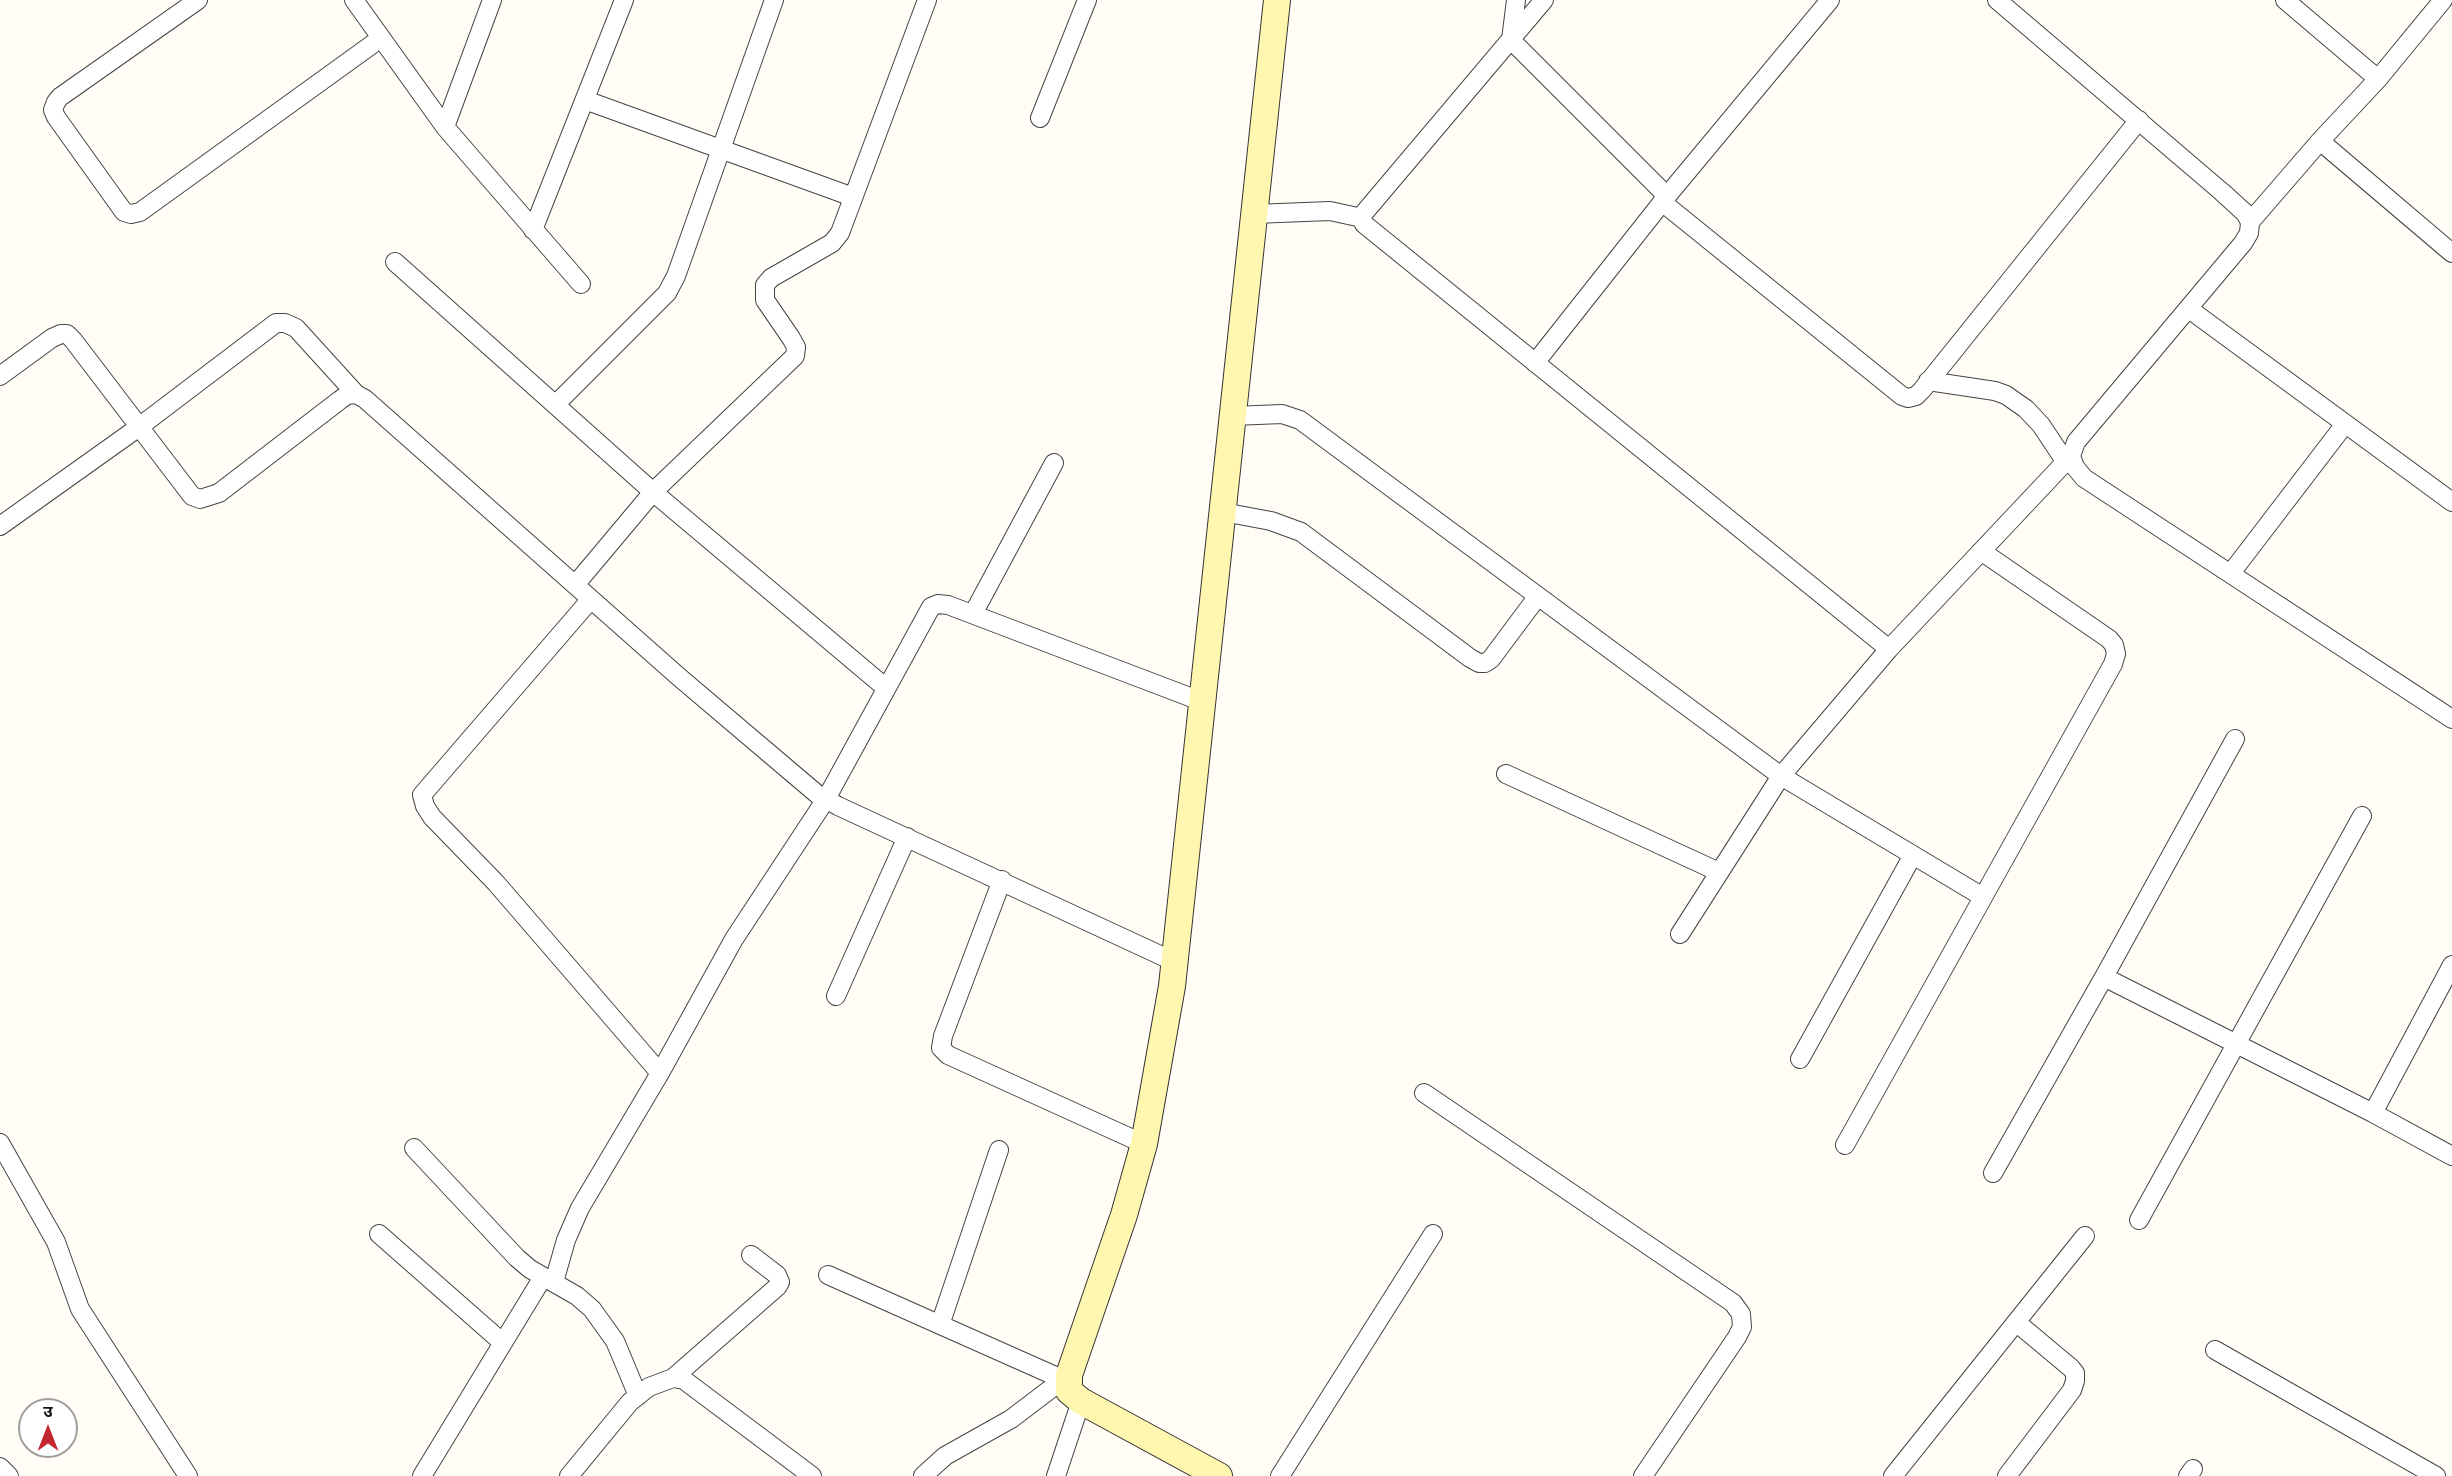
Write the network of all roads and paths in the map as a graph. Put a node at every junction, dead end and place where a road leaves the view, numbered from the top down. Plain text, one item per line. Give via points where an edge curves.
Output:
1 (198, 0) edge
2 (492, 0) edge
3 (624, 0) edge
4 (774, 0) edge
5 (927, 0) edge
6 (1087, 0) edge
7 (1277, 0) edge
8 (1516, 0) edge
9 (1544, 0) edge
10 (1830, 0) edge
11 (1997, 0) edge
12 (2444, 0) edge
13 (356, 1) edge
14 (2295, 3) edge
15 (2452, 5) edge
16 (381, 38) junction
17 (1511, 40) junction
18 (2378, 79) junction
19 (585, 100) junction
20 (1040, 117) dead end
21 (2139, 120) junction
22 (445, 127) junction
23 (2320, 141) junction
24 (721, 149) junction
25 (853, 197) junction
26 (1665, 199) junction
27 (1254, 214) junction
28 (1362, 218) junction
29 (2250, 222) junction
30 (533, 230) junction
31 (2452, 253) edge
32 (395, 262) dead end
33 (581, 284) dead end
34 (2189, 309) junction
35 (1535, 363) junction
36 (0, 376) edge
37 (1928, 381) junction
38 (356, 394) junction
39 (555, 405) junction
40 (1233, 416) junction
41 (2345, 424) junction
42 (139, 427) junction
43 (2068, 458) junction
44 (1054, 463) dead end
45 (653, 492) junction
46 (2452, 502) edge
47 (1223, 512) junction
48 (0, 526) edge
49 (1981, 551) junction
50 (2230, 573) junction
51 (575, 585) junction
52 (1538, 596) junction
53 (591, 599) junction
54 (973, 614) junction
55 (1889, 649) junction
56 (886, 688) junction
57 (1203, 702) junction
58 (2452, 719) edge
59 (2235, 738) dead end
60 (1506, 774) dead end
61 (1781, 776) junction
62 (826, 799) junction
63 (2362, 816) dead end
64 (907, 837) junction
65 (1913, 855) junction
66 (1719, 872) junction
67 (1002, 880) junction
68 (1983, 897) junction
69 (1680, 934) dead end
70 (1175, 962) junction
71 (2452, 965) edge
72 (2104, 977) junction
73 (836, 996) dead end
74 (2238, 1044) junction
75 (1800, 1059) dead end
76 (660, 1072) junction
77 (1424, 1094) dead end
78 (2373, 1113) junction
79 (0, 1143) edge
80 (1144, 1144) junction
81 (1845, 1145) dead end
82 (414, 1148) dead end
83 (999, 1150) dead end
84 (2452, 1156) edge
85 (1993, 1173) dead end
86 (2139, 1220) dead end
87 (379, 1234) dead end
88 (1433, 1234) dead end
89 (2085, 1236) dead end
90 (751, 1255) dead end
91 (828, 1275) dead end
92 (548, 1280) junction
93 (2016, 1322) junction
94 (940, 1325) junction
95 (503, 1343) junction
96 (2215, 1350) dead end
97 (1066, 1377) junction
98 (673, 1378) junction
99 (638, 1396) junction
100 (1081, 1401) junction
101 (0, 1467) edge
102 (9, 1476) edge
103 (188, 1476) edge
104 (423, 1476) edge
105 (569, 1476) edge
106 (812, 1476) edge
107 (923, 1476) edge
108 (1056, 1476) edge
109 (1219, 1476) edge
110 (1280, 1476) edge
111 (1643, 1476) edge
112 (1893, 1476) edge
113 (2007, 1476) edge
114 (2436, 1476) edge

1 - 16 street via 60,97 53,110 124,212 140,212
2 - 22 street
3 - 19 street
4 - 24 street
5 - 25 street
6 - 20 street
7 - 27 street
8 - 17 street
9 - 17 street
10 - 26 street
11 - 21 street
12 - 15 street
12 - 18 street
13 - 16 street
14 - 18 street
16 - 22 street
17 - 26 street
17 - 28 street
18 - 23 street
19 - 24 street
19 - 30 street
21 - 29 street via 2245,213
21 - 37 street
22 - 30 street
23 - 29 street
23 - 31 street
24 - 25 street
24 - 39 street via 667,293
25 - 45 street via 845,223 832,243 765,285 765,300 796,347 795,356
26 - 35 street
26 - 37 street via 1902,396 1916,396
27 - 28 street via 1330,212
27 - 40 street
28 - 35 street via 1371,232
29 - 34 street via 2243,243
30 - 33 street
32 - 39 street
34 - 41 street
34 - 43 street via 2076,442
35 - 55 street
36 - 42 street via 52,338 67,334
37 - 43 street via 2006,395 2026,409
38 - 42 street via 296,328 276,323
38 - 42 street via 347,395 219,493 207,498 192,496
38 - 51 street
39 - 45 street
40 - 47 street
40 - 52 street via 1282,414 1300,420
41 - 46 street
41 - 50 street
42 - 48 street
43 - 49 street
43 - 50 street via 2084,478
44 - 54 street
45 - 51 street
45 - 56 street
47 - 52 street via 1270,520 1301,532 1479,663 1491,659
47 - 57 street
49 - 55 street
49 - 68 street via 2109,639 2116,654
50 - 58 street
51 - 53 street
52 - 61 street
53 - 62 street via 788,771
53 - 76 street via 422,795 432,817 496,884
54 - 56 street via 948,605 931,608
54 - 57 street
55 - 61 street
56 - 62 street
57 - 70 street
59 - 72 street
60 - 66 street
61 - 65 street
61 - 66 street
62 - 64 street
62 - 76 street via 734,939
63 - 74 street
64 - 67 street
64 - 73 street
65 - 68 street
65 - 75 street
66 - 69 street
67 - 70 street
67 - 80 street via 941,1048 948,1055
68 - 81 street
70 - 80 street
71 - 78 street
72 - 74 street
72 - 85 street
74 - 78 street
74 - 86 street
76 - 92 street via 576,1216
77 - 111 street via 1733,1303 1741,1314 1742,1327 1737,1338
78 - 84 street
79 - 103 street via 56,1242 80,1308
80 - 97 street via 1124,1215
82 - 92 street via 517,1258
83 - 94 street
87 - 95 street
88 - 110 street
89 - 93 street
90 - 98 street via 777,1275 777,1287
91 - 94 street
92 - 95 street
92 - 99 street via 577,1296 604,1323
93 - 112 street
93 - 113 street via 2071,1368 2075,1381
94 - 97 street
95 - 104 street
96 - 114 street
97 - 100 street via 1069,1391
97 - 107 street via 1011,1419 945,1456
98 - 99 street
98 - 106 street via 684,1380
99 - 105 street
100 - 108 street
100 - 109 street
101 - 102 street

